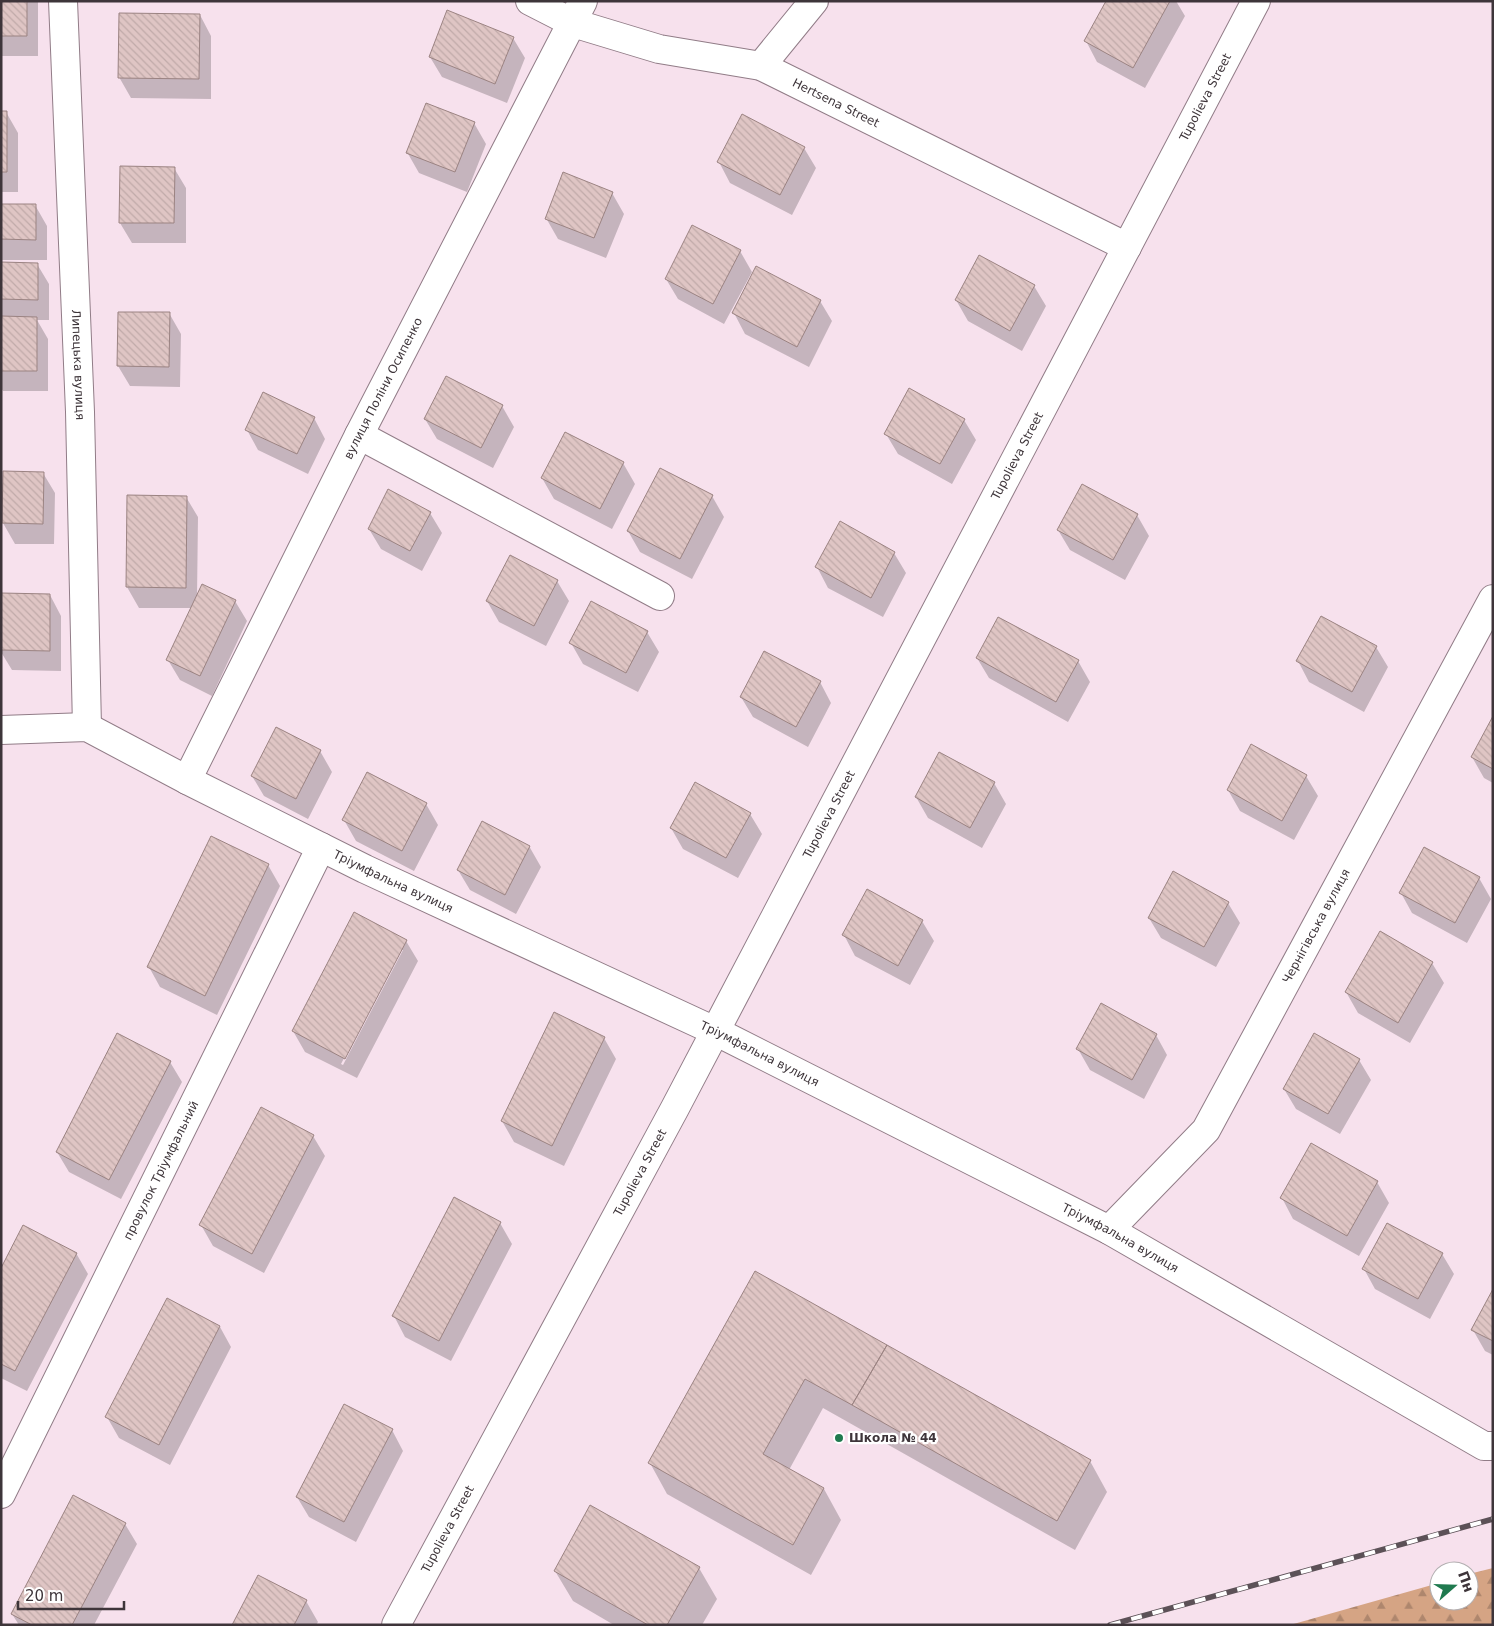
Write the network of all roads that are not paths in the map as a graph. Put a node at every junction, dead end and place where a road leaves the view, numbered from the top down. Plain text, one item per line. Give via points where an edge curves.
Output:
1 (63, 1) edge
2 (530, 1) edge
3 (814, 1) edge
4 (1256, 1) edge
5 (578, 12) edge
6 (760, 66) junction
7 (1127, 247) junction
8 (359, 435) junction
9 (660, 596) dead end
10 (1493, 599) edge
11 (87, 727) junction
12 (1, 730) edge
13 (187, 780) junction
14 (321, 847) junction
15 (715, 1032) junction
16 (1108, 1230) junction
17 (1493, 1446) edge
18 (1, 1494) edge
19 (396, 1625) edge

1 - 11 street, Липецька вулиця via 80,412
2 - 5 street, Hertsena Street
3 - 6 street
4 - 7 street, Tupolieva Street
5 - 6 street, Hertsena Street via 659,49
5 - 8 street, вулиця Поліни Осипенко
6 - 7 street, Hertsena Street
7 - 15 street, Tupolieva Street
8 - 9 street
8 - 13 street, вулиця Поліни Осипенко
10 - 16 street, Чернігівська вулиця via 1206,1130
11 - 12 street, Тріумфальна вулиця
11 - 13 street, Тріумфальна вулиця
13 - 14 street, Тріумфальна вулиця
14 - 15 street, Тріумфальна вулиця
14 - 18 street, провулок Тріумфальний
15 - 16 street, Тріумфальна вулиця
15 - 19 street, Tupolieva Street
16 - 17 street, Тріумфальна вулиця via 1484,1446

